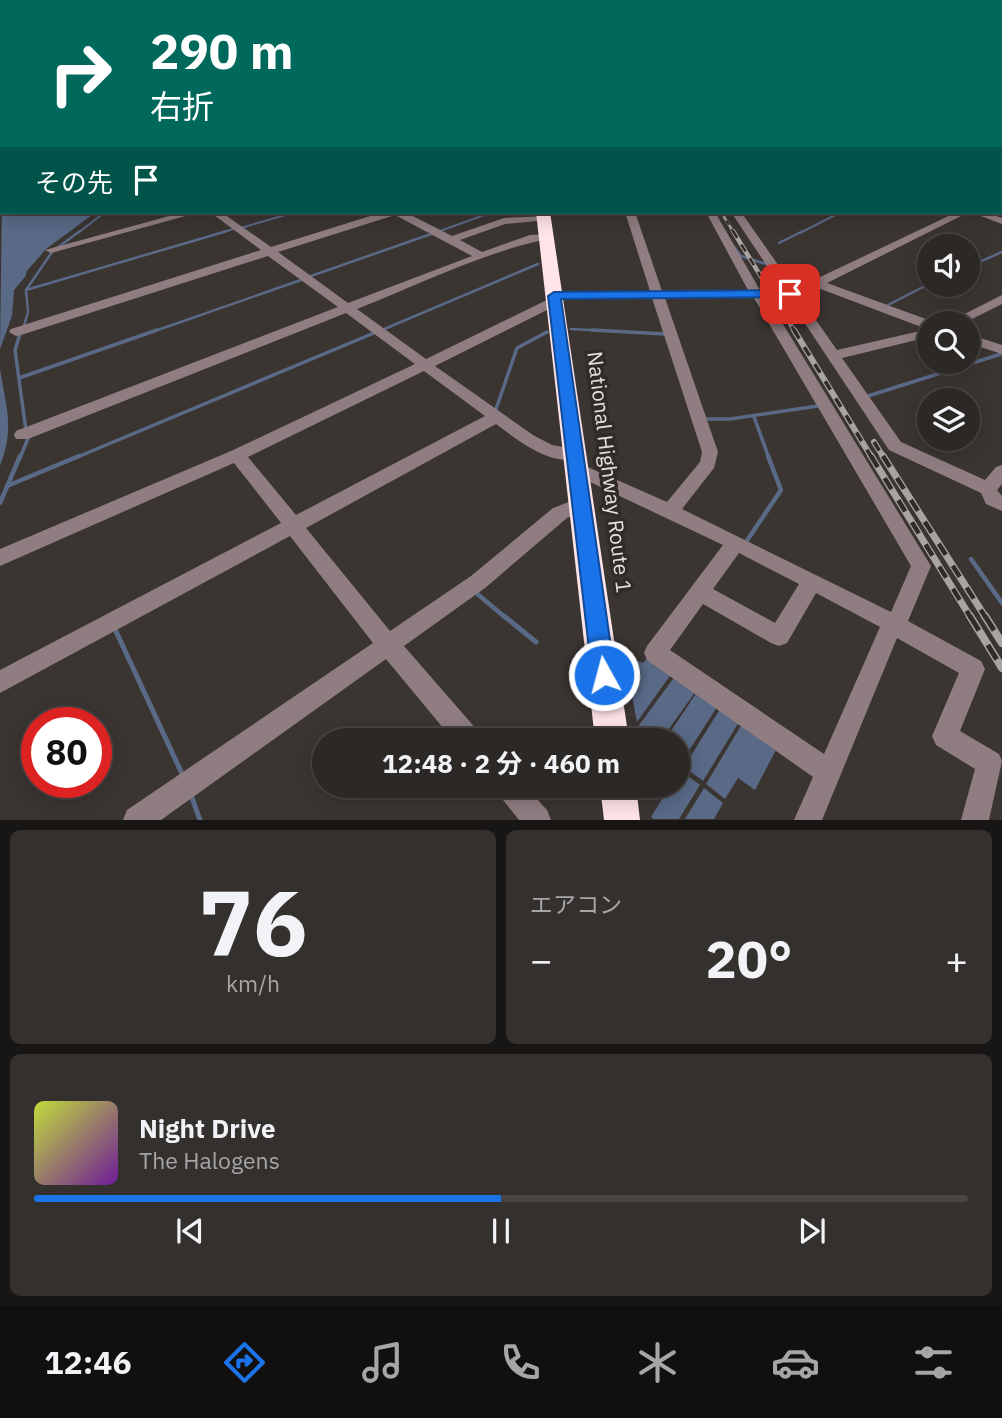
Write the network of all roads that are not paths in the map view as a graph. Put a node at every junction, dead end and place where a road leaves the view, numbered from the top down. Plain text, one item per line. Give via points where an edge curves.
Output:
1 (187, 214) edge
2 (218, 214) edge
3 (390, 214) edge
4 (400, 214) edge
5 (631, 214) edge
6 (712, 214) edge
7 (742, 214) edge
8 (960, 214) edge
9 (981, 214) edge
10 (1002, 221) edge
11 (545, 222) edge
12 (451, 240) junction
13 (51, 250) dead end
14 (269, 252) junction
15 (481, 256) junction
16 (815, 283) junction
17 (757, 294) junction
18 (790, 294) junction
19 (659, 295) junction
20 (555, 298) junction
21 (1002, 299) edge
22 (346, 309) junction
23 (978, 311) edge
24 (917, 321) edge
25 (16, 332) dead end
26 (917, 336) edge
27 (980, 342) edge
28 (1002, 350) edge
29 (832, 356) junction
30 (425, 365) junction
31 (495, 418) junction
32 (22, 435) dead end
33 (237, 455) junction
34 (576, 461) junction
35 (1002, 471) edge
36 (988, 489) junction
37 (582, 504) junction
38 (1002, 504) edge
39 (670, 511) junction
40 (293, 526) junction
41 (735, 543) junction
42 (0, 558) edge
43 (812, 581) junction
44 (700, 592) junction
45 (894, 623) junction
46 (388, 645) junction
47 (0, 682) edge
48 (459, 728) edge
49 (610, 728) edge
50 (828, 772) junction
51 (518, 798) edge
52 (619, 798) edge
53 (137, 820) edge
54 (537, 820) edge
55 (622, 820) edge
56 (808, 820) edge
57 (975, 820) edge

1 - 13 street
2 - 14 street
3 - 14 street
4 - 12 street
5 - 19 street
6 - 17 street
7 - 18 street
8 - 16 street
9 - 10 street
11 - 12 street via 504,221
11 - 15 street via 534,237
11 - 20 highway, National Highway Route 1
12 - 15 street
14 - 22 street
14 - 25 street
15 - 22 street
16 - 18 street
16 - 24 street
17 - 18 street
17 - 19 street
17 - 45 street via 921,566
18 - 29 street
19 - 20 street
19 - 39 street via 710,452 708,464
20 - 30 street
20 - 34 highway, National Highway Route 1
21 - 23 street
22 - 30 street
22 - 32 street
26 - 29 street
27 - 28 street
29 - 36 street via 895,446
30 - 31 street
30 - 33 street
31 - 34 street
31 - 40 street
33 - 40 street
33 - 42 street
34 - 37 highway, National Highway Route 1
34 - 39 street
35 - 36 street
36 - 38 street via 992,499
37 - 46 street via 560,513 478,582
37 - 49 highway, National Highway Route 1
39 - 41 street
40 - 46 street
40 - 47 street
41 - 43 street
41 - 44 street
43 - 44 street via 779,636
43 - 45 street
44 - 50 street via 654,653
45 - 50 street
45 - 57 street via 973,669 945,736 990,763
46 - 48 street
46 - 53 street
50 - 56 street
51 - 54 street
52 - 55 highway

